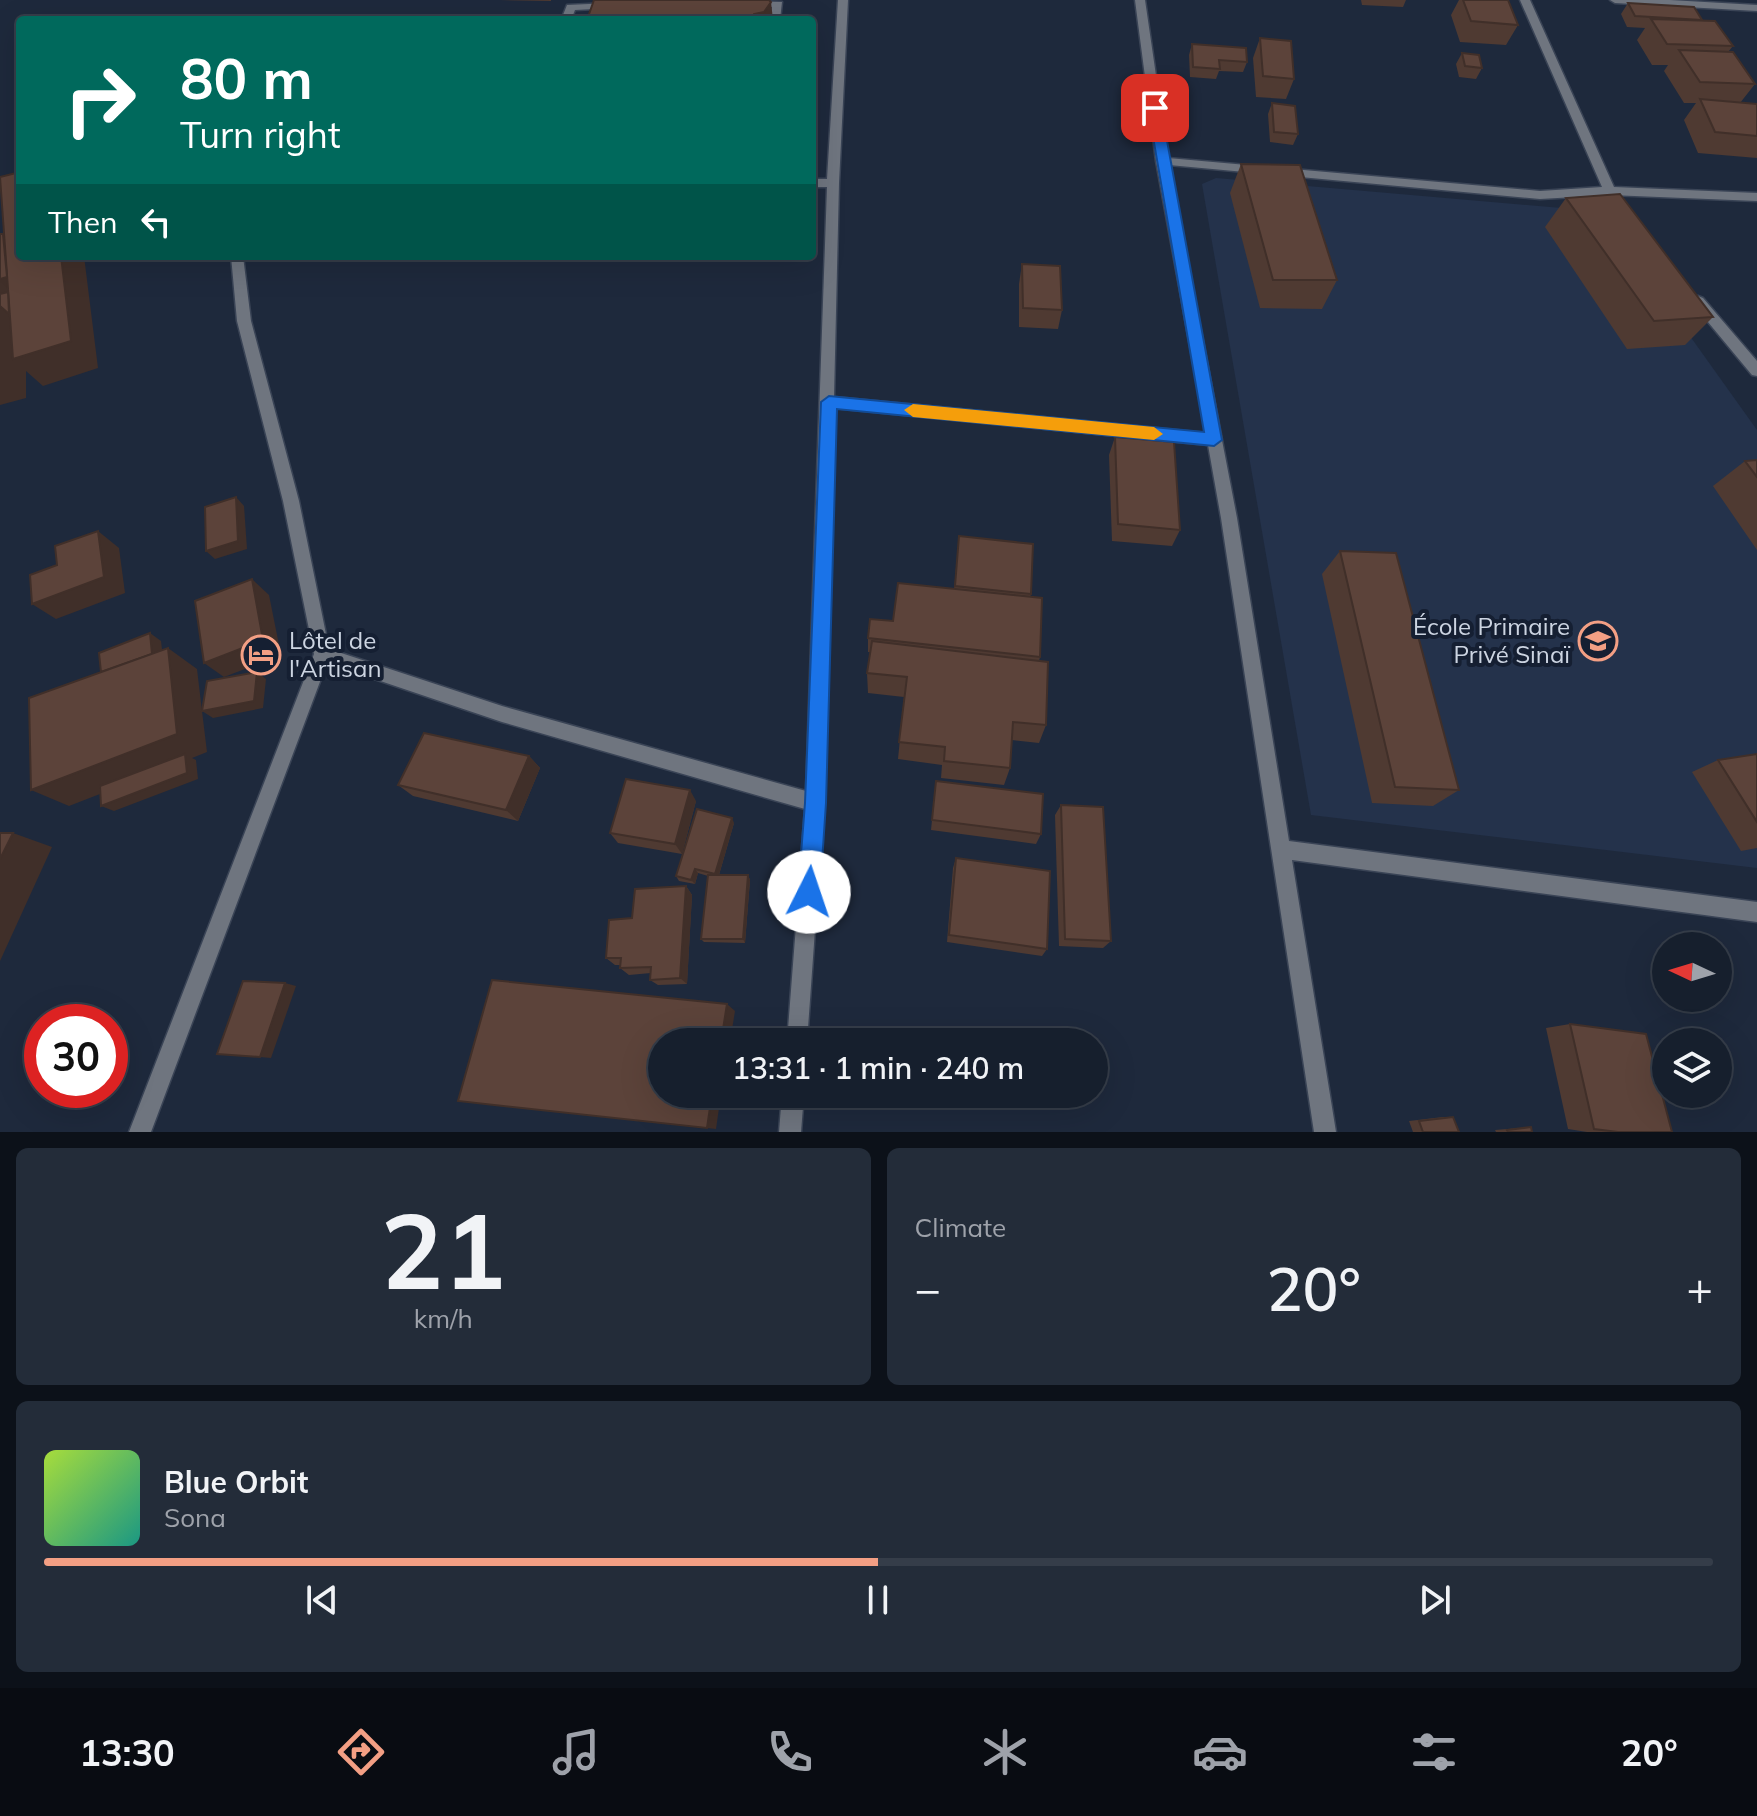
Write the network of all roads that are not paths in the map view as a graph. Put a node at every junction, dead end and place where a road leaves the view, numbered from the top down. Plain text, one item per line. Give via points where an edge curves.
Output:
1 (843, 0) edge
2 (1140, 0) edge
3 (1525, 0) edge
4 (1615, 0) edge
5 (734, 4) edge
6 (623, 5) edge
7 (1757, 8) edge
8 (568, 16) edge
9 (776, 16) edge
10 (1162, 161) junction
11 (816, 183) edge
12 (833, 183) junction
13 (1610, 191) junction
14 (1757, 197) edge
15 (1621, 202) edge
16 (237, 260) edge
17 (1690, 290) edge
18 (1757, 371) edge
19 (829, 402) junction
20 (1214, 440) junction
21 (322, 654) junction
22 (815, 803) junction
23 (1279, 849) junction
24 (1757, 912) edge
25 (798, 1028) edge
26 (792, 1108) edge
27 (140, 1132) edge
28 (790, 1132) edge
29 (1325, 1132) edge

1 - 12 street
2 - 10 street
3 - 13 street
4 - 7 street
5 - 9 street via 778,4
6 - 8 street via 571,7
10 - 13 street via 1540,195
10 - 20 street
11 - 12 street
12 - 19 street
13 - 14 street
13 - 15 street
16 - 21 street via 244,321 291,501
17 - 18 street
19 - 20 street
19 - 22 street
20 - 23 street
21 - 22 street via 502,714
21 - 27 street
22 - 25 street
23 - 24 street
23 - 29 street
26 - 28 street

